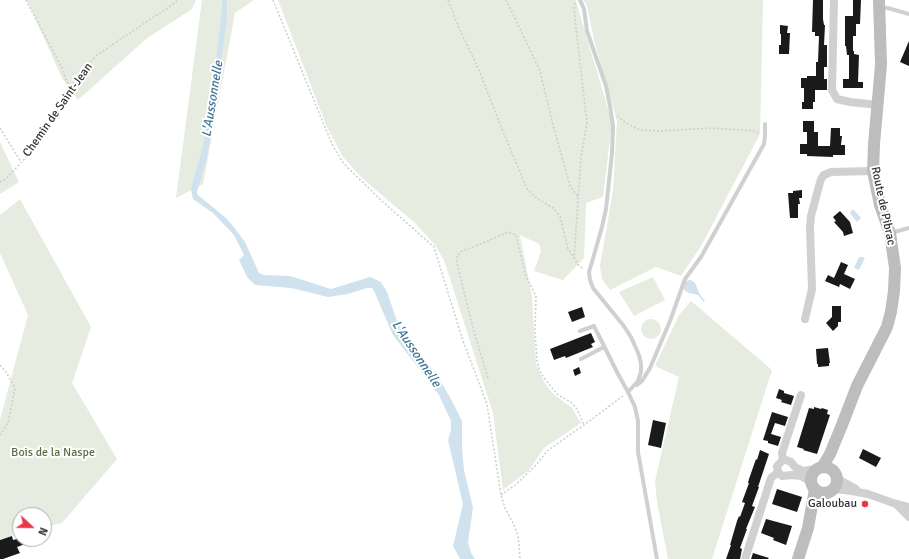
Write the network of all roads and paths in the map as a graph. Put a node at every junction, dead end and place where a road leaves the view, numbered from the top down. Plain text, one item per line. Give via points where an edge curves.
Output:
1 (26, 0) edge
2 (178, 0) edge
3 (273, 0) edge
4 (448, 0) edge
5 (506, 0) edge
6 (576, 0) edge
7 (580, 0) edge
8 (834, 0) edge
9 (879, 4) edge
10 (909, 14) edge
11 (72, 88) junction
12 (878, 104) junction
13 (611, 111) junction
14 (765, 124) dead end
15 (0, 128) edge
16 (764, 144) junction
17 (22, 162) junction
18 (873, 171) junction
19 (0, 182) edge
20 (578, 197) junction
21 (909, 228) edge
22 (890, 233) junction
23 (574, 258) junction
24 (589, 272) junction
25 (805, 319) dead end
26 (580, 331) dead end
27 (604, 347) junction
28 (581, 359) dead end
29 (0, 365) edge
30 (488, 378) dead end
31 (628, 392) junction
32 (801, 395) dead end
33 (584, 425) junction
34 (0, 435) edge
35 (783, 460) junction
36 (778, 472) junction
37 (824, 485) junction
38 (500, 494) junction
39 (896, 504) junction
40 (909, 507) edge
41 (909, 517) edge
42 (520, 559) edge
43 (657, 559) edge
44 (745, 559) edge
45 (798, 559) edge

1 - 11 path
2 - 11 path, Chemin de Saint-Jean via 97,55 80,73
3 - 38 path via 333,146 342,161 434,247 463,341 487,404
4 - 23 path via 528,189 560,216 568,249
5 - 20 path via 540,71 570,186
6 - 20 path via 574,7 587,123
7 - 13 lane
8 - 12 street via 832,90 837,99
9 - 10 lane
9 - 12 main road, Route de Pibrac via 881,64
11 - 17 path, Chemin de Saint-Jean
12 - 18 main road, Route de Pibrac
13 - 16 path via 640,130 755,130 762,136
13 - 24 lane via 612,153 606,209
14 - 16 lane
15 - 17 path
16 - 31 lane via 701,257 685,279 650,368 642,381
17 - 19 path, Chemin de Saint-Jean
18 - 22 main road, Route de Pibrac via 880,205
18 - 25 street via 831,172 821,179 811,216 812,289
20 - 23 path
21 - 22 lane
22 - 37 main road, Route de Pibrac via 895,268 891,312 887,327 857,386
23 - 24 path via 579,266
24 - 31 lane via 593,288 623,325 639,355 641,372 638,381
26 - 27 lane via 594,326
27 - 28 lane
27 - 31 lane
29 - 34 path via 15,388 8,423
30 - 33 path via 473,328 457,256 462,251 509,232 516,235 526,276 536,296 535,330 540,372 558,395 572,402
31 - 33 path
31 - 43 lane via 638,421 638,452
32 - 35 street via 782,453
33 - 38 path via 546,451 530,472
35 - 36 street via 777,466
35 - 37 street via 791,462
36 - 37 street via 782,476 792,474
36 - 44 street via 771,478
37 - 39 street via 868,494
37 - 45 main road, Route de Pibrac
38 - 42 path via 518,536
39 - 40 street
39 - 41 street

